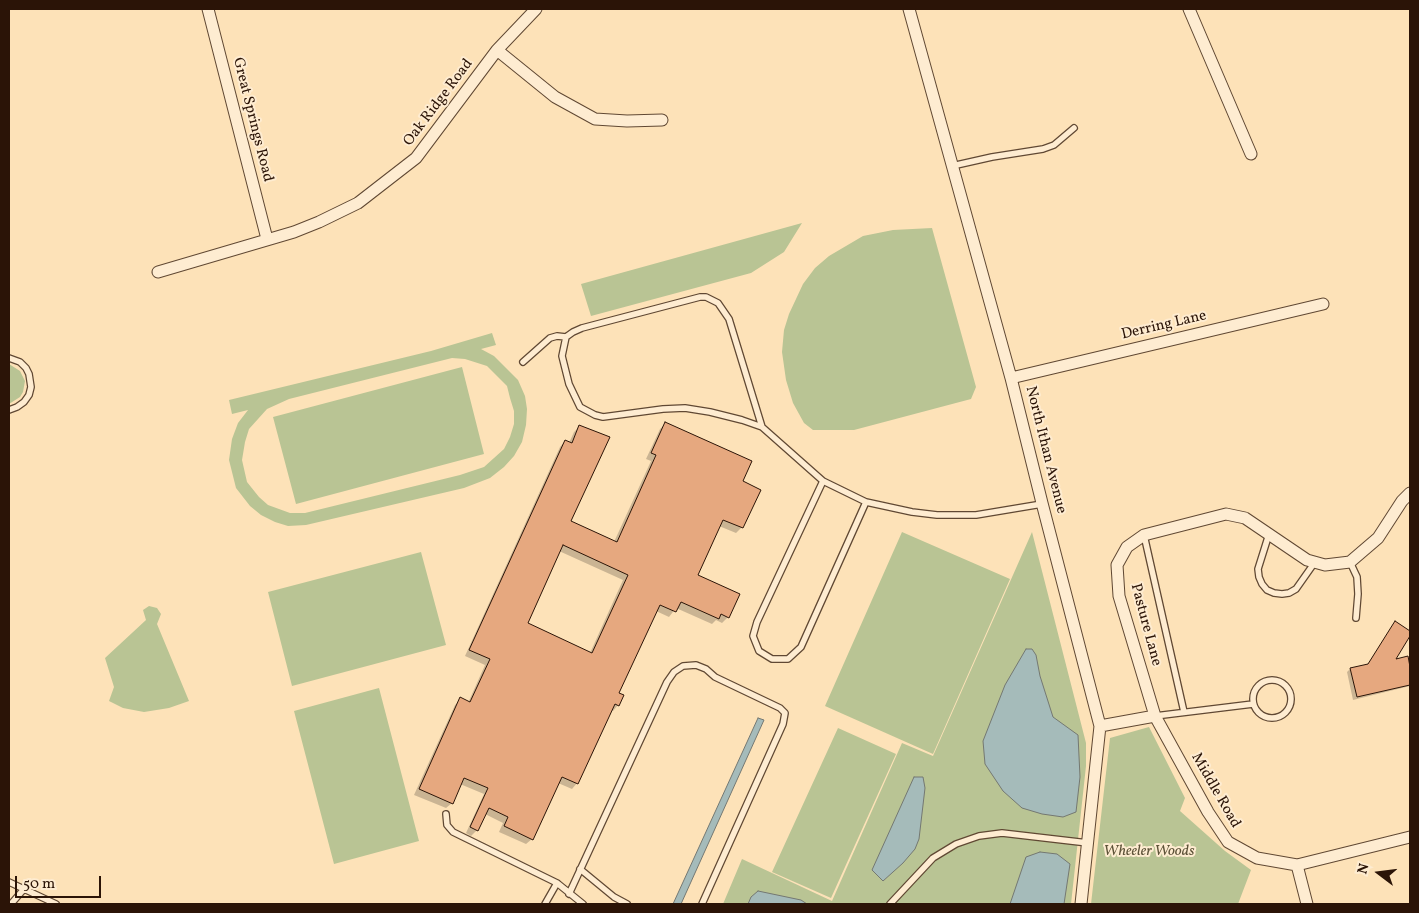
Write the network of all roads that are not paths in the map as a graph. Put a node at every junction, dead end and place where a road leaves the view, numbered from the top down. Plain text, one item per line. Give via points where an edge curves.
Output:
1 (208, 9) edge
2 (536, 9) edge
3 (909, 9) edge
4 (1189, 9) edge
5 (498, 50) junction
6 (662, 120) dead end
7 (1074, 128) dead end
8 (1252, 154) dead end
9 (952, 166) junction
10 (266, 239) junction
11 (158, 272) dead end
12 (1323, 304) dead end
13 (566, 337) junction
14 (9, 358) edge
15 (523, 362) dead end
16 (1011, 378) junction
17 (9, 410) edge
18 (762, 426) junction
19 (823, 481) junction
20 (1410, 493) edge
21 (866, 502) junction
22 (1042, 504) junction
23 (1269, 534) junction
24 (1144, 535) junction
25 (1316, 562) junction
26 (1350, 562) junction
27 (1356, 618) dead end
28 (1254, 704) junction
29 (1184, 712) junction
30 (1155, 716) junction
31 (1100, 726) junction
32 (446, 814) dead end
33 (1410, 837) edge
34 (1088, 843) junction
35 (1297, 865) junction
36 (580, 869) junction
37 (9, 882) edge
38 (557, 883) junction
39 (24, 889) junction
40 (569, 894) junction
41 (12, 904) edge
42 (56, 904) edge
43 (545, 904) edge
44 (583, 904) edge
45 (627, 904) edge
46 (702, 904) edge
47 (890, 904) edge
48 (1081, 904) edge
49 (1307, 904) edge

1 - 10 street, Great Springs Road
2 - 5 street, Oak Ridge Road
3 - 9 street, North Ithan Avenue
4 - 8 street
5 - 6 street via 555,97 595,119
5 - 10 street, Oak Ridge Road via 416,158 358,203 319,222
7 - 9 lane via 1054,145 1043,149
9 - 16 street, North Ithan Avenue
10 - 11 street, Oak Ridge Road
12 - 16 street, Derring Lane
13 - 15 lane via 550,338
13 - 18 lane via 562,356 569,384 580,407 594,415 686,408
13 - 18 lane via 582,328 706,297 718,303 729,319
14 - 17 lane via 26,368 31,387 24,402
16 - 22 street, North Ithan Avenue
18 - 19 lane
19 - 21 lane
19 - 21 lane via 757,622 753,636 759,651 772,659 788,659 801,647
20 - 26 street via 1378,538
21 - 22 lane via 937,515 976,514
22 - 31 street, North Ithan Avenue
23 - 24 street, Pasture Lane via 1245,518 1226,514
23 - 25 street, Pasture Lane via 1307,560
23 - 25 lane via 1258,569 1267,590 1289,593 1296,589
24 - 29 lane
24 - 30 street, Pasture Lane via 1127,547 1117,565 1119,596
25 - 26 street, Pasture Lane via 1325,565
26 - 27 lane via 1357,577
28 - 28 lane via 1264,717 1276,718 1286,712 1290,695 1284,685 1268,681 1258,687
28 - 29 lane
29 - 30 lane
30 - 31 street
30 - 35 street, Middle Road via 1228,842 1257,858
31 - 34 street, North Ithan Avenue
32 - 38 lane via 446,824 453,832
33 - 35 street, Middle Road
34 - 47 lane via 1002,833 979,836 956,844 932,858
34 - 48 street, North Ithan Avenue
35 - 49 street
36 - 40 lane
36 - 45 lane
36 - 46 lane via 667,682 683,666 696,665 785,713 783,724
37 - 39 lane
38 - 40 lane
38 - 43 lane
39 - 41 lane
39 - 42 lane
40 - 44 lane

